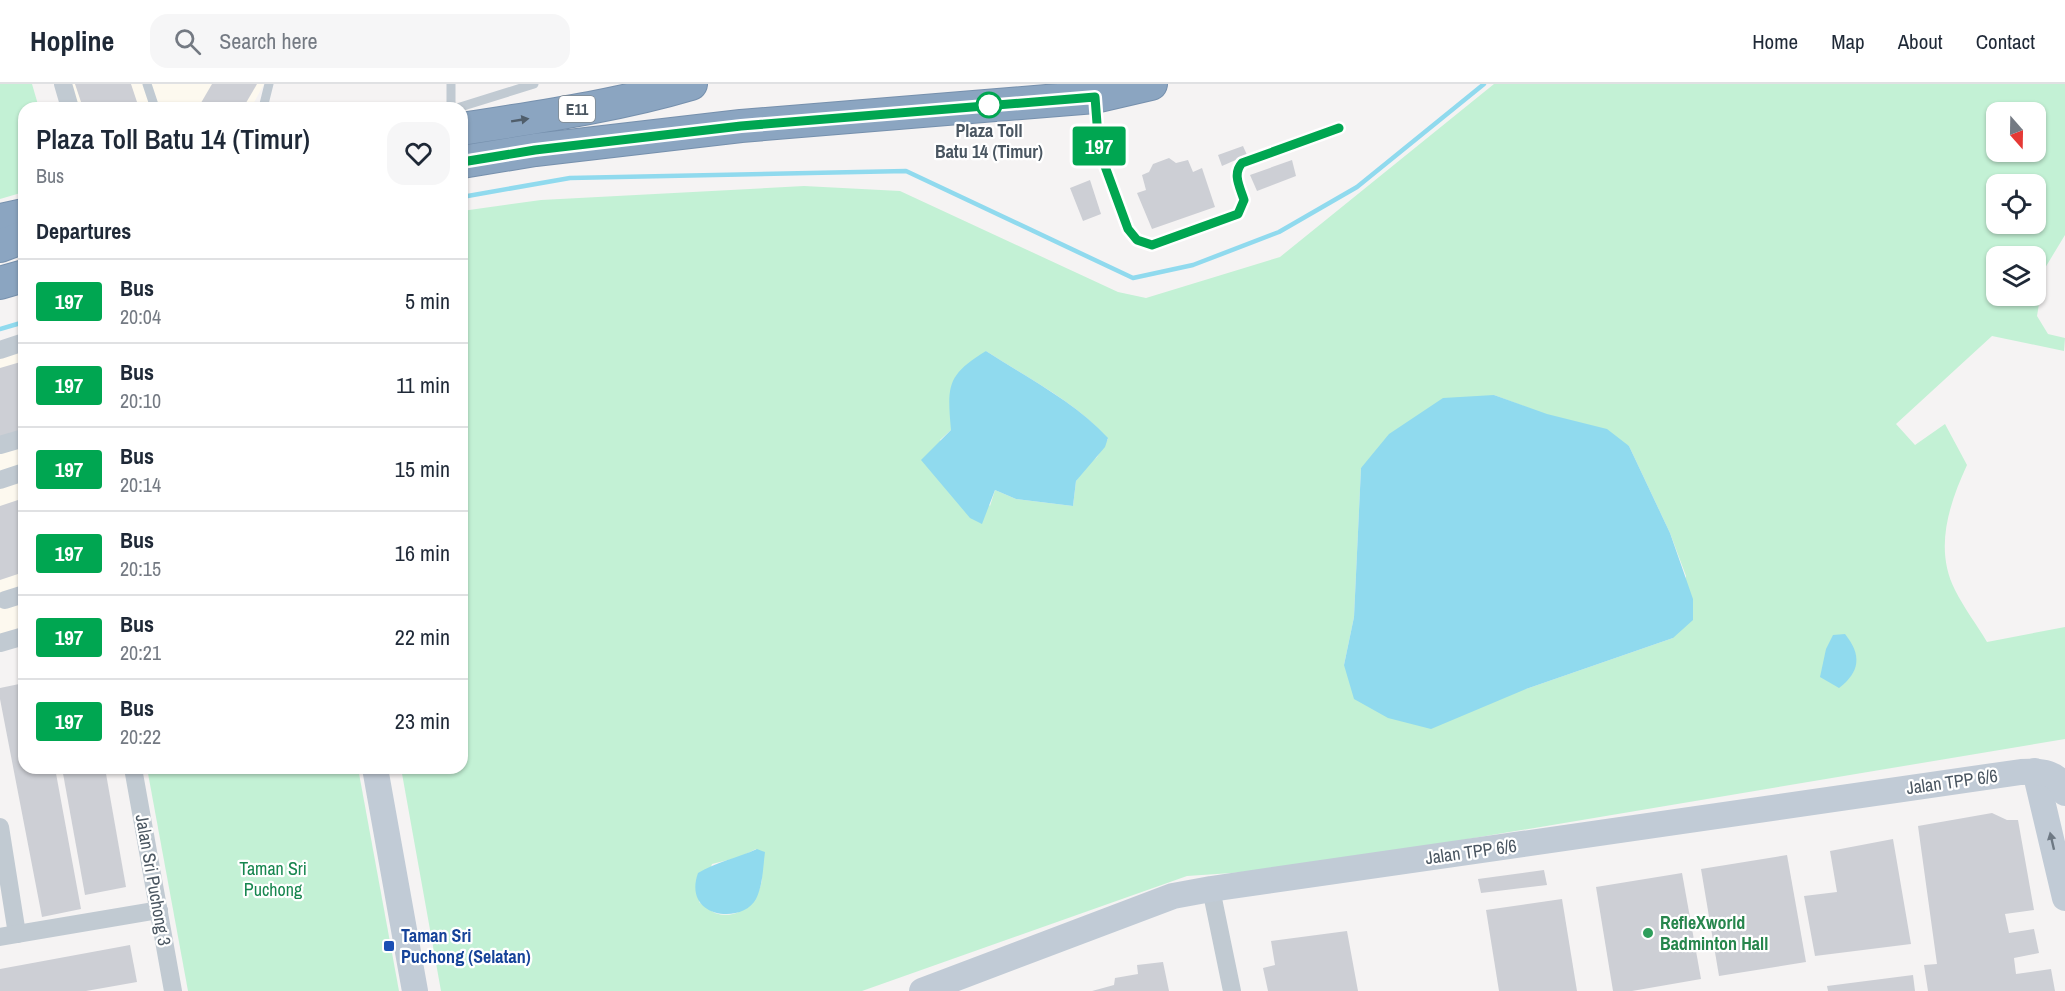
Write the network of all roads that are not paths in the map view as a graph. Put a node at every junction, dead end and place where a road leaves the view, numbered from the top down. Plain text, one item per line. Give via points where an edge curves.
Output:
1 (63, 84) edge
2 (147, 84) edge
3 (269, 84) edge
4 (451, 84) edge
5 (534, 84) edge
6 (691, 84) edge
7 (973, 84) edge
8 (1151, 84) edge
9 (1095, 97) junction
10 (68, 102) edge
11 (153, 102) edge
12 (264, 102) edge
13 (451, 102) edge
14 (468, 105) edge
15 (938, 108) junction
16 (468, 128) edge
17 (1339, 128) dead end
18 (468, 161) edge
19 (18, 216) edge
20 (0, 220) edge
21 (18, 239) edge
22 (0, 246) edge
23 (18, 278) edge
24 (0, 283) edge
25 (18, 344) edge
26 (0, 350) edge
27 (18, 440) edge
28 (0, 445) edge
29 (18, 474) edge
30 (0, 480) edge
31 (18, 596) edge
32 (5, 600) dead end
33 (18, 638) edge
34 (0, 643) edge
35 (2035, 771) junction
36 (134, 774) edge
37 (376, 774) edge
38 (2065, 793) edge
39 (0, 826) edge
40 (1211, 890) junction
41 (2065, 898) edge
42 (159, 910) junction
43 (8, 936) edge
44 (932, 989) edge
45 (173, 991) edge
46 (415, 991) edge
47 (1232, 991) edge

1 - 10 street
2 - 11 lane
3 - 12 lane
4 - 13 lane
5 - 14 lane
16 -> 6 highway, E11 via 662,93
7 - 15 highway
8 - 9 highway, E11
9 - 15 highway, E11
9 - 17 lane via 1099,150 1128,229 1137,240 1152,245 1238,214 1244,200 1236,177 1242,163
15 - 18 highway, E11 via 646,137
19 - 20 highway
21 - 22 highway
23 - 24 highway
25 - 26 street
27 - 28 street
29 - 30 street
31 - 32 street
33 - 34 street
35 - 38 street via 2055,775 2063,783
35 - 40 street, Jalan TPP 6/6
41 -> 35 street
36 - 42 street, Jalan Sri Puchong 3
37 - 46 street
39 - 43 street
40 - 44 street, Jalan TPP 6/6 via 1173,896
40 - 47 street
42 - 43 street
42 - 45 street, Jalan Sri Puchong 3

